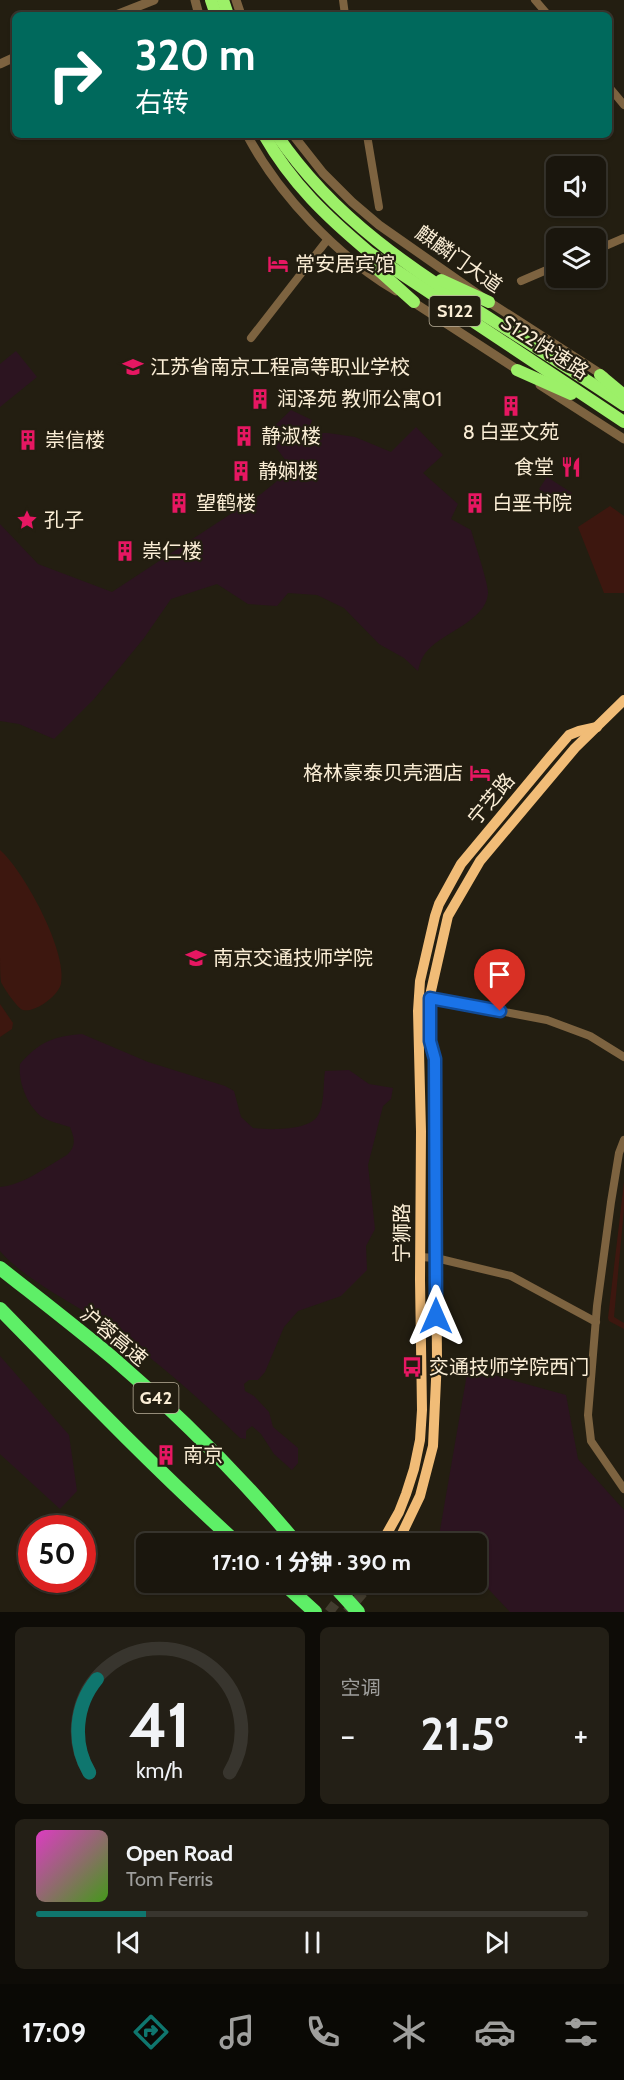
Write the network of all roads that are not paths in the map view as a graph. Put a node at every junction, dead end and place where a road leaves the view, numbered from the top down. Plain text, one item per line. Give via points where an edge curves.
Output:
1 (154, 0) edge
2 (536, 0) edge
3 (124, 12) edge
4 (546, 12) edge
5 (612, 91) edge
6 (624, 105) edge
7 (249, 138) edge
8 (266, 138) edge
9 (279, 138) edge
10 (295, 138) edge
11 (368, 138) edge
12 (379, 207) dead end
13 (333, 222) junction
14 (624, 238) edge
15 (328, 239) junction
16 (606, 246) edge
17 (408, 265) junction
18 (546, 270) edge
19 (521, 281) dead end
20 (414, 302) junction
21 (489, 302) junction
22 (251, 338) dead end
23 (518, 370) junction
24 (600, 375) junction
25 (624, 388) edge
26 (624, 395) edge
27 (624, 405) edge
28 (605, 410) junction
29 (624, 422) edge
30 (624, 439) edge
31 (624, 700) edge
32 (597, 727) junction
33 (435, 916) joint
34 (448, 916) joint
35 (430, 998) junction
36 (624, 1057) edge
37 (624, 1140) edge
38 (420, 1257) junction
39 (436, 1258) junction
40 (0, 1268) edge
41 (0, 1310) edge
42 (596, 1322) junction
43 (624, 1489) edge
44 (226, 1533) edge
45 (288, 1533) edge
46 (387, 1533) edge
47 (402, 1533) edge
48 (294, 1593) edge
49 (341, 1593) edge
50 (315, 1612) edge
51 (357, 1612) edge

1 - 3 street
2 - 4 street
5 - 6 street
7 - 15 street via 294,202
8 - 13 highway, S122快速路 / S122 via 305,194
9 - 17 highway, S122快速路 / S122 via 321,192
10 - 21 street, 麒麟门大道 via 323,173 379,225
11 - 12 street
13 - 20 highway via 366,259
13 - 28 highway, S122快速路 / S122 via 404,277
14 - 16 street
15 - 20 street via 370,274
15 - 22 street
17 - 21 highway
17 - 27 highway, S122快速路 / S122
18 - 19 street
20 - 23 street
21 - 24 street, 麒麟门大道
23 - 28 highway
23 - 30 street
24 - 25 street, 麒麟门大道
24 - 26 highway
28 - 29 highway, S122快速路 / S122
31 - 32 main road, 宁芝路
32 - 33 main road, 宁芝路 via 569,735 550,757 461,864
32 - 34 main road, 宁芝路 via 480,861
33 - 38 main road, 宁狮路 via 420,981 418,1011
34 - 35 main road, 宁狮路
35 - 36 street via 547,1020 590,1036
35 - 39 main road, 宁狮路 via 430,1041 435,1059
37 - 42 street via 611,1202
38 - 39 street
38 - 46 main road, 宁狮路 via 420,1440 406,1494
39 - 42 street via 511,1276
39 - 47 main road, 宁狮路 via 433,1446 420,1496
40 - 45 highway, 沪蓉高速 / G42 via 114,1360 173,1414
41 - 44 highway, G42
42 - 43 street via 588,1415 591,1441
48 - 50 highway
49 - 51 highway

